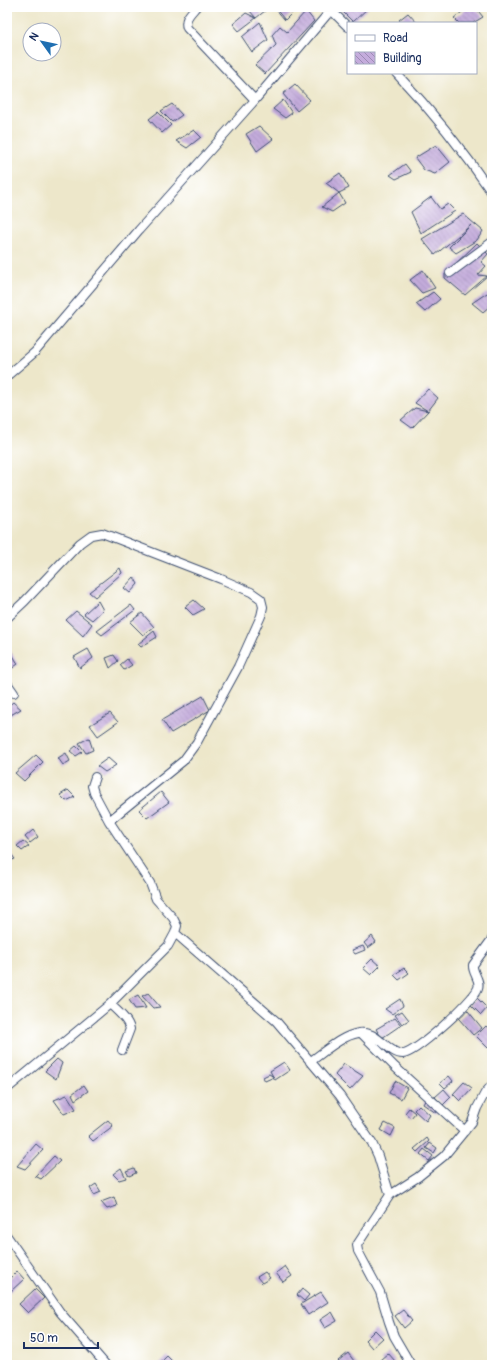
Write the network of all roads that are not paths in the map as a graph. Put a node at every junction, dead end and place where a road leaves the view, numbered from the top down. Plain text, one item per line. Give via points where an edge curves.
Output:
1 (196, 7) edge
2 (330, 8) edge
3 (347, 26) edge
4 (397, 74) edge
5 (255, 100) junction
6 (492, 193) edge
7 (492, 242) edge
8 (450, 273) dead end
9 (7, 376) edge
10 (7, 618) edge
11 (7, 683) edge
12 (14, 693) dead end
13 (95, 777) dead end
14 (109, 821) junction
15 (176, 933) junction
16 (492, 939) edge
17 (110, 1004) junction
18 (361, 1032) junction
19 (122, 1050) dead end
20 (310, 1062) junction
21 (492, 1085) edge
22 (7, 1089) edge
23 (465, 1131) junction
24 (390, 1194) junction
25 (7, 1236) edge
26 (106, 1365) edge
27 (411, 1365) edge

1 - 5 street via 186,18 187,28
2 - 3 street
2 - 5 street
4 - 6 street via 452,137
5 - 9 street via 35,352
7 - 8 street
10 - 14 street via 80,543 96,534 122,540 221,579 261,599 261,616 238,667 197,742 183,761
11 - 12 street
13 - 14 street via 92,786 94,793
14 - 15 street via 150,883 156,899 173,918 177,926
15 - 17 street via 168,946
15 - 20 street via 276,1021
16 - 18 street via 473,965 479,984 474,996 419,1046 405,1054 399,1054 371,1034
17 - 19 street via 130,1026
17 - 22 street
18 - 20 street via 345,1037
18 - 23 street
20 - 24 street via 340,1096 372,1143
21 - 23 street via 484,1093 472,1122
23 - 24 street via 444,1156 418,1177
24 - 27 street via 357,1245 380,1292 394,1336
25 - 26 street via 60,1312

